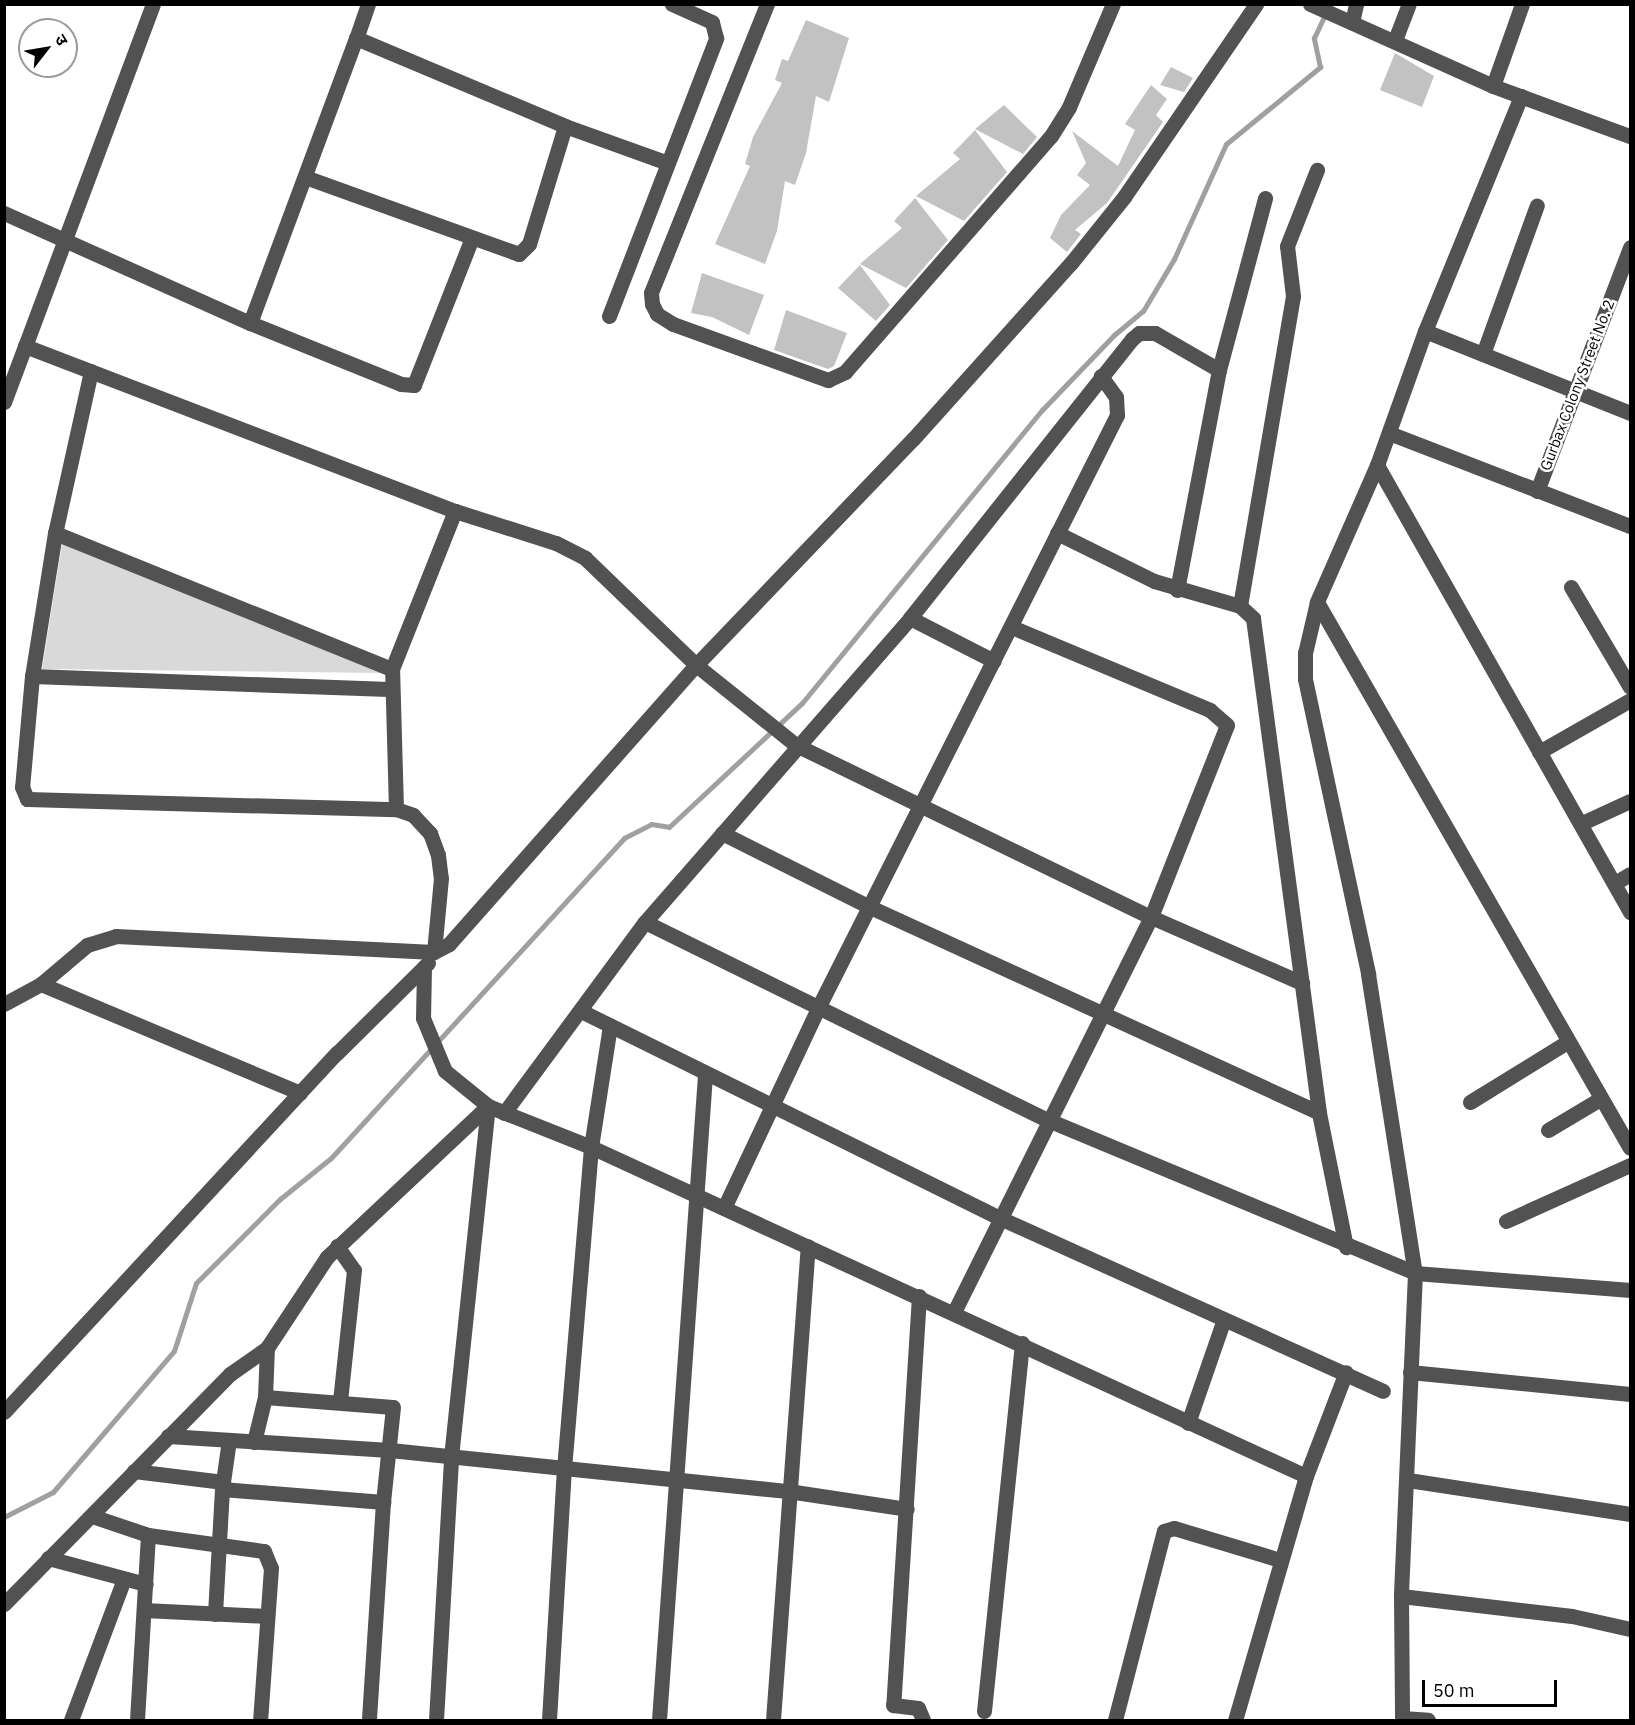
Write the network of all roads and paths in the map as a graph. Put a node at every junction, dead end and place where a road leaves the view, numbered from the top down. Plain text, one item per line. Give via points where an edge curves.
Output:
1 (153, 4) edge
2 (368, 4) edge
3 (672, 4) edge
4 (766, 4) edge
5 (1113, 4) edge
6 (1256, 4) edge
7 (1356, 4) edge
8 (1409, 4) edge
9 (1522, 4) edge
10 (1313, 6) edge
11 (1349, 20) junction
12 (356, 38) junction
13 (1395, 40) junction
14 (1493, 86) junction
15 (1521, 96) junction
16 (564, 126) junction
17 (1630, 136) edge
18 (668, 163) junction
19 (1317, 170) dead end
20 (305, 177) junction
21 (1265, 198) dead end
22 (1537, 205) dead end
23 (4, 213) edge
24 (471, 240) junction
25 (66, 242) junction
26 (1630, 247) edge
27 (609, 316) dead end
28 (250, 323) junction
29 (1425, 332) junction
30 (24, 346) junction
31 (1483, 354) junction
32 (1219, 370) junction
33 (92, 371) junction
34 (1101, 376) junction
35 (1575, 389) junction
36 (4, 402) edge
37 (1630, 413) edge
38 (1389, 433) junction
39 (1377, 465) junction
40 (1536, 491) junction
41 (455, 511) junction
42 (1630, 526) edge
43 (56, 533) junction
44 (1058, 533) junction
45 (1572, 587) dead end
46 (1177, 590) junction
47 (1317, 602) junction
48 (1240, 606) junction
49 (910, 618) junction
50 (1012, 627) junction
51 (994, 661) junction
52 (696, 665) junction
53 (392, 669) junction
54 (32, 676) junction
55 (1630, 687) edge
56 (389, 689) junction
57 (1630, 700) edge
58 (796, 745) junction
59 (1539, 752) junction
60 (1630, 801) edge
61 (920, 805) junction
62 (396, 809) junction
63 (1582, 823) junction
64 (722, 833) junction
65 (1630, 874) edge
66 (1615, 883) junction
67 (870, 907) junction
68 (1630, 912) edge
69 (1151, 917) junction
70 (645, 922) junction
71 (438, 950) junction
72 (424, 967) junction
73 (1302, 983) junction
74 (41, 984) junction
75 (4, 1004) edge
76 (819, 1006) junction
77 (581, 1011) junction
78 (1103, 1014) junction
79 (610, 1025) junction
80 (1567, 1042) junction
81 (705, 1074) junction
82 (300, 1093) junction
83 (1600, 1099) junction
84 (1470, 1102) dead end
85 (488, 1106) junction
86 (769, 1108) junction
87 (504, 1113) junction
88 (1319, 1113) junction
89 (1048, 1120) junction
90 (1548, 1130) dead end
91 (591, 1148) junction
92 (1630, 1148) edge
93 (1630, 1165) edge
94 (694, 1196) junction
95 (724, 1208) junction
96 (1000, 1218) junction
97 (1506, 1221) dead end
98 (337, 1246) junction
99 (808, 1246) junction
100 (1346, 1247) junction
101 (1415, 1274) junction
102 (1630, 1290) edge
103 (919, 1296) junction
104 (954, 1312) junction
105 (1223, 1322) junction
106 (1022, 1343) junction
107 (267, 1348) junction
108 (1346, 1372) junction
109 (1410, 1372) junction
110 (1383, 1391) dead end
111 (1630, 1394) edge
112 (265, 1397) junction
113 (340, 1402) junction
114 (4, 1412) edge
115 (1188, 1423) junction
116 (168, 1436) junction
117 (230, 1440) junction
118 (254, 1442) junction
119 (390, 1450) junction
120 (450, 1457) junction
121 (564, 1469) junction
122 (134, 1472) junction
123 (1306, 1476) junction
124 (678, 1479) junction
125 (1407, 1480) junction
126 (222, 1486) junction
127 (788, 1491) junction
128 (383, 1502) junction
129 (907, 1509) junction
130 (1630, 1514) edge
131 (92, 1516) junction
132 (148, 1535) junction
133 (220, 1546) junction
134 (48, 1558) junction
135 (1280, 1560) junction
136 (124, 1579) junction
137 (146, 1584) junction
138 (1401, 1596) junction
139 (4, 1604) edge
140 (144, 1610) junction
141 (215, 1614) junction
142 (266, 1616) junction
143 (1630, 1629) edge
144 (984, 1711) dead end
145 (1402, 1719) edge
146 (71, 1720) edge
147 (137, 1720) edge
148 (260, 1720) edge
149 (369, 1720) edge
150 (436, 1720) edge
151 (549, 1720) edge
152 (659, 1720) edge
153 (773, 1720) edge
154 (923, 1720) edge
155 (1115, 1720) edge
156 (1235, 1720) edge
157 (1428, 1720) edge

1 - 25 street
2 - 12 street
3 - 18 street via 712,22 716,38
4 - 5 street via 651,293 652,304 657,315 673,324 828,380 845,372 1051,136 1069,107
6 - 52 street via 1124,197 1071,263 914,439
7 - 11 street
8 - 13 street
9 - 14 street
10 - 11 street
11 - 13 street
12 - 16 street
12 - 20 street
13 - 14 street
14 - 15 street
15 - 17 street
15 - 29 street
16 - 18 street
16 - 24 street via 525,250 511,254
18 - 27 street
19 - 48 street via 1287,246 1293,296
20 - 24 street
20 - 28 street
21 - 32 street
22 - 31 street
23 - 25 street
24 - 28 street via 414,385 401,384
25 - 28 street
25 - 30 street
26 - 35 street, Gurbax Colony Street No. 2
29 - 31 street
29 - 38 street
30 - 33 street
30 - 36 street
31 - 35 street
32 - 34 street via 1147,331 1132,339
32 - 46 street
33 - 41 street
33 - 43 street
34 - 44 street via 1119,408
34 - 49 street
35 - 37 street
35 - 40 street, Gurbax Colony Street No. 2
38 - 39 street
38 - 40 street
39 - 47 street
39 - 59 street
40 - 42 street
41 - 52 street via 556,543 585,558
41 - 53 street
43 - 53 street
43 - 54 street
44 - 46 street
44 - 50 street
45 - 55 street
46 - 48 street
47 - 80 street
47 - 101 street via 1305,653 1308,708 1368,974
48 - 73 street via 1254,618
49 - 51 street
49 - 58 street
50 - 51 street
50 - 69 street via 1210,710 1227,725
51 - 61 street
52 - 58 street
52 - 71 street
53 - 56 street
54 - 56 street
54 - 62 street via 22,787 27,799
56 - 62 street
57 - 59 street
58 - 61 street
58 - 64 street
59 - 63 street
60 - 63 street
61 - 67 street
61 - 69 street
62 - 71 street via 413,815 430,833 438,855
63 - 66 street
64 - 67 street
64 - 70 street
65 - 66 street
66 - 68 street
67 - 76 street
67 - 78 street
69 - 73 street
69 - 78 street
70 - 76 street
70 - 77 street
71 - 72 street
71 - 74 street via 116,936 87,945
72 - 82 street
72 - 85 street via 423,1018 446,1071
73 - 88 street
74 - 75 street
74 - 82 street
76 - 86 street
76 - 89 street
77 - 79 street
77 - 87 street
78 - 88 street
78 - 89 street
79 - 81 street
79 - 91 street
80 - 83 street
80 - 84 street
81 - 86 street
81 - 94 street
82 - 114 street
83 - 90 street
83 - 92 street
85 - 87 street
85 - 98 street
85 - 120 street
86 - 95 street
86 - 96 street
87 - 91 street
88 - 100 street
89 - 96 street
89 - 100 street
91 - 94 street
91 - 121 street
93 - 97 street
94 - 95 street
94 - 124 street
95 - 99 street
96 - 104 street
96 - 105 street
98 - 107 street
98 - 113 street via 354,1270
99 - 103 street
99 - 127 street
100 - 101 street
101 - 102 street
101 - 109 street
103 - 104 street
103 - 129 street
104 - 106 street
105 - 108 street
105 - 115 street
106 - 115 street
106 - 144 street
107 - 112 street
107 - 116 street via 230,1374
108 - 110 street
108 - 123 street
109 - 111 street
109 - 125 street
112 - 113 street
112 - 118 street
113 - 119 street via 393,1407
115 - 123 street
116 - 117 street
116 - 122 street
117 - 118 street
117 - 126 street
118 - 119 street
119 - 120 street
119 - 128 street
120 - 121 street
120 - 150 street
121 - 124 street
121 - 151 street
122 - 126 street
122 - 131 street
123 - 135 street
124 - 127 street
124 - 152 street
125 - 130 street
125 - 138 street
126 - 128 street
126 - 133 street
127 - 129 street
127 - 153 street
128 - 149 street
129 - 154 street via 893,1705 918,1708
131 - 132 street
131 - 134 street
132 - 133 street
132 - 137 street
133 - 141 street
133 - 142 street via 255,1548 269,1558
134 - 136 street
134 - 139 street
135 - 155 street via 1174,1528 1164,1531
135 - 156 street
136 - 137 street
136 - 146 street
137 - 140 street
138 - 143 street via 1572,1616
138 - 145 street
140 - 141 street
140 - 147 street
141 - 142 street
142 - 148 street
145 - 157 street

